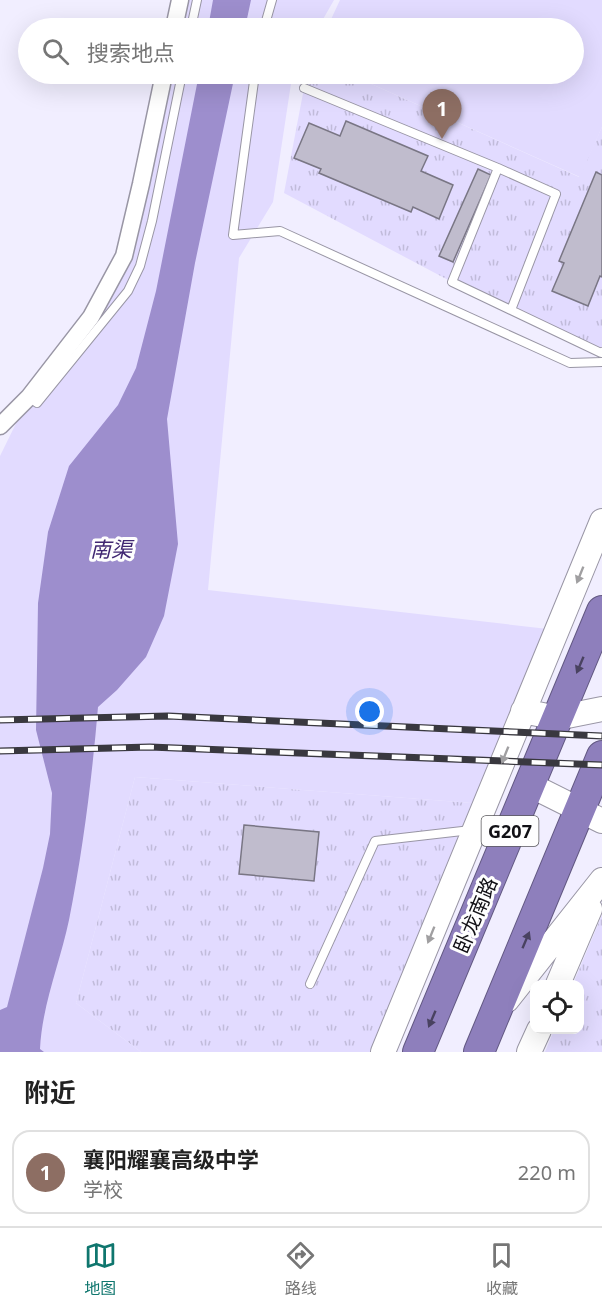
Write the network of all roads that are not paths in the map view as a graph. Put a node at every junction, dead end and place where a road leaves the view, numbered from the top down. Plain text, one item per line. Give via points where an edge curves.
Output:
1 (180, 0) edge
2 (197, 0) edge
3 (272, 0) edge
4 (176, 18) edge
5 (194, 18) edge
6 (267, 18) edge
7 (162, 84) edge
8 (180, 84) edge
9 (254, 84) edge
10 (304, 88) dead end
11 (498, 168) junction
12 (511, 310) junction
13 (601, 357) edge
14 (29, 397) junction
15 (0, 426) edge
16 (602, 520) edge
17 (602, 611) edge
18 (602, 709) edge
19 (523, 711) junction
20 (557, 718) junction
21 (602, 756) edge
22 (530, 785) junction
23 (591, 816) edge
24 (475, 830) junction
25 (602, 880) edge
26 (560, 980) edge
27 (310, 984) dead end
28 (493, 1018) junction
29 (537, 1034) edge
30 (383, 1052) edge
31 (418, 1052) edge
32 (479, 1052) edge
33 (529, 1052) edge

1 - 4 street
2 - 5 lane
3 - 6 lane
7 - 14 street via 124,256 90,317
8 - 14 lane via 152,221 136,275 128,291 37,403
9 - 13 lane via 233,236 280,231 570,363
10 - 11 lane
11 - 12 lane via 556,194
11 - 12 lane via 452,282
12 - 13 lane
14 - 15 street
16 -> 19 street
17 -> 20 highway, 卧龙南路 / G207
18 - 20 street
19 - 20 street
19 -> 24 street
20 - 22 highway, 卧龙南路 / G207
21 - 23 highway, G207
22 - 23 street
22 -> 31 highway, 卧龙南路 / G207
28 -> 23 highway, G207
24 - 27 lane via 375,841
24 -> 30 street
25 - 26 street
25 - 28 street
28 - 32 highway, G207
29 - 33 street

